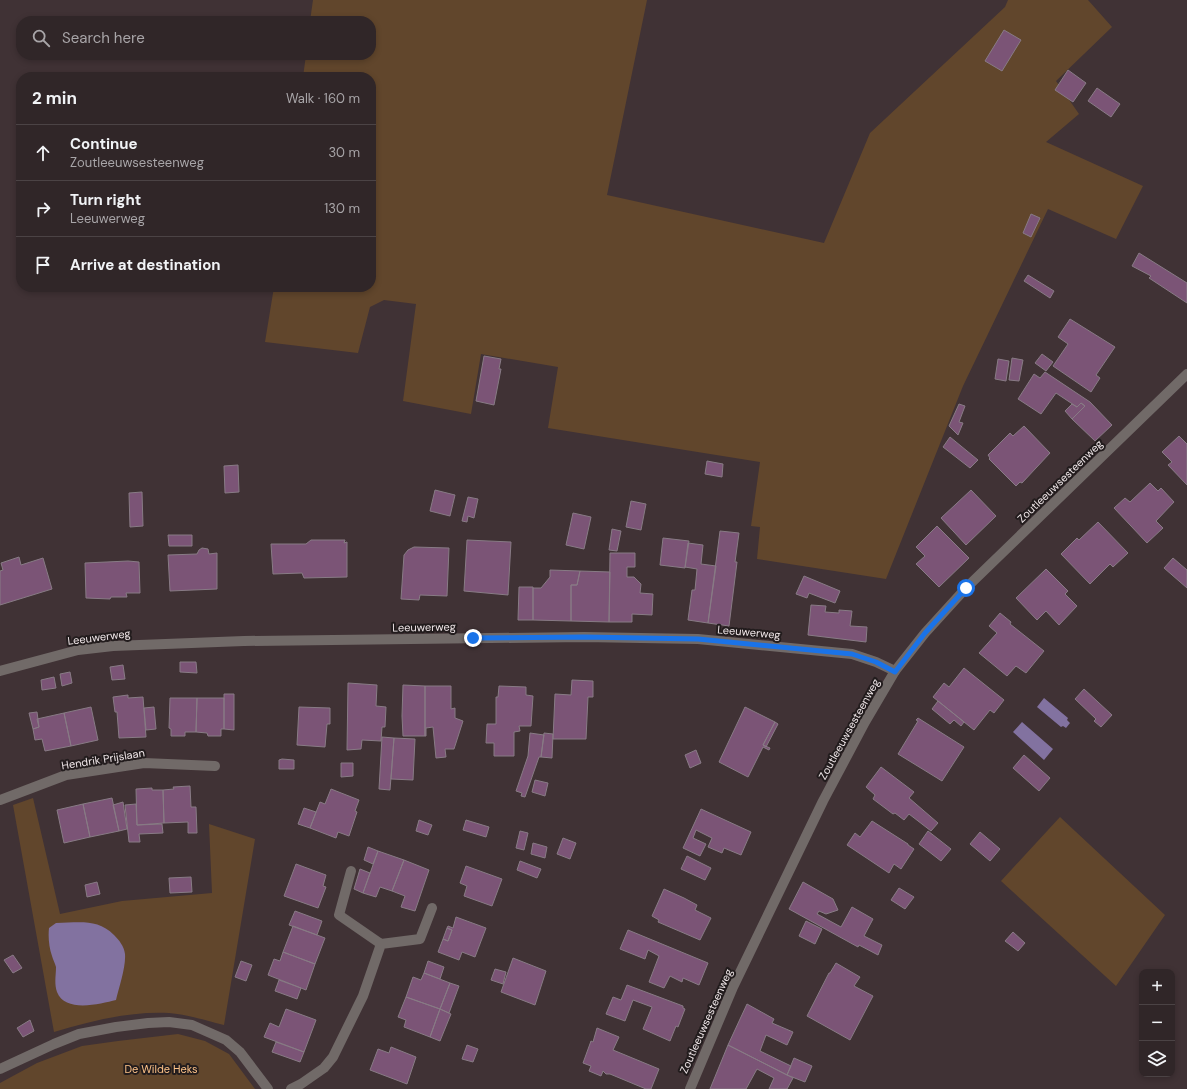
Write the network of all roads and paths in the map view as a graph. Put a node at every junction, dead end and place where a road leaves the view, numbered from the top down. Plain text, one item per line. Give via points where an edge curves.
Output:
1 (1187, 374) edge
2 (0, 671) edge
3 (895, 672) junction
4 (215, 766) dead end
5 (0, 800) edge
6 (351, 871) dead end
7 (432, 908) dead end
8 (381, 944) junction
9 (0, 1069) edge
10 (268, 1089) edge
11 (291, 1089) edge
12 (690, 1089) edge

1 - 3 street, Zoutleeuwsesteenweg via 966,588 925,633
2 - 3 street, Leeuwerweg via 78,650 113,646 244,641 584,637 698,639 852,654
3 - 12 street, Zoutleeuwsesteenweg via 823,801 733,987
4 - 5 street, Hendrik Prijslaan via 144,763 66,775
6 - 8 street via 339,915
7 - 8 street via 420,939
8 - 11 street via 363,996 333,1057 324,1068
9 - 10 street via 79,1034 116,1027 169,1022 192,1025 226,1040 240,1052

